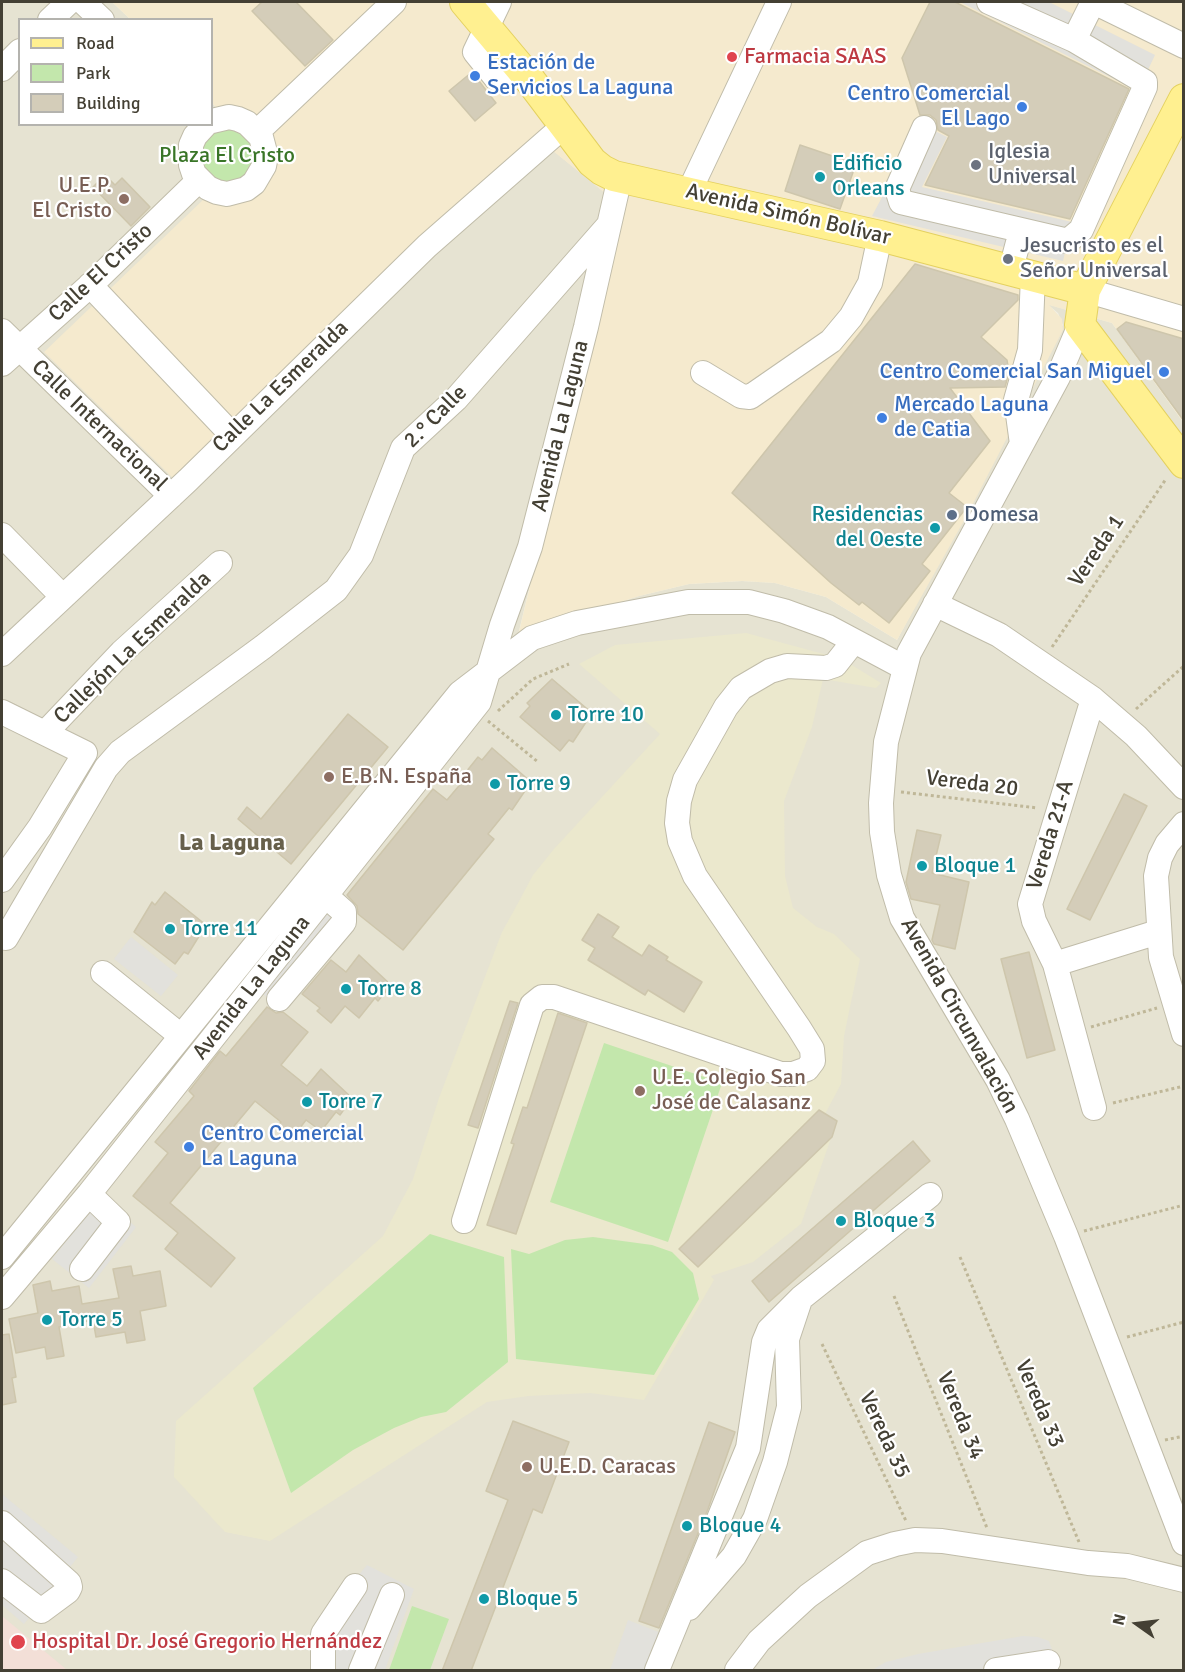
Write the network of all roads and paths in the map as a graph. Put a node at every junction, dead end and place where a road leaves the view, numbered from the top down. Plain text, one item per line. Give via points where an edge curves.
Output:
1 (69, 2) edge
2 (83, 2) edge
3 (394, 2) edge
4 (465, 2) edge
5 (779, 2) edge
6 (989, 2) edge
7 (1093, 2) edge
8 (492, 14) edge
9 (53, 18) edge
10 (100, 18) edge
11 (1074, 40) junction
12 (1184, 46) edge
13 (18, 53) edge
14 (2, 69) edge
15 (1184, 99) edge
16 (213, 121) edge
17 (565, 125) junction
18 (204, 126) edge
19 (924, 128) dead end
20 (257, 132) junction
21 (620, 177) junction
22 (199, 180) junction
23 (689, 192) junction
24 (609, 224) junction
25 (1022, 231) junction
26 (880, 236) junction
27 (1022, 272) junction
28 (90, 285) junction
29 (1085, 290) junction
30 (1184, 319) edge
31 (1080, 325) junction
32 (2, 331) edge
33 (10, 356) edge
34 (703, 373) dead end
35 (232, 435) junction
36 (1022, 444) junction
37 (1182, 460) edge
38 (171, 496) junction
39 (2, 535) edge
40 (220, 563) dead end
41 (63, 597) junction
42 (935, 604) junction
43 (854, 641) junction
44 (2, 654) edge
45 (1041, 663) junction
46 (1184, 666) edge
47 (903, 667) junction
48 (490, 672) junction
49 (1093, 699) junction
50 (2, 712) edge
51 (487, 720) dead end
52 (1121, 723) junction
53 (46, 732) junction
54 (538, 762) dead end
55 (1184, 787) edge
56 (882, 790) junction
57 (1058, 811) junction
58 (1184, 824) edge
59 (2, 880) edge
60 (325, 895) junction
61 (1158, 932) junction
62 (6, 938) dead end
63 (1055, 964) junction
64 (103, 973) dead end
65 (279, 999) dead end
66 (1174, 1003) junction
67 (1072, 1032) junction
68 (1184, 1034) edge
69 (182, 1036) junction
70 (1184, 1086) edge
71 (1094, 1108) joint
72 (89, 1194) junction
73 (930, 1195) dead end
74 (1184, 1205) edge
75 (464, 1221) dead end
76 (1065, 1236) junction
77 (2, 1257) edge
78 (960, 1257) dead end
79 (82, 1269) dead end
80 (894, 1296) dead end
81 (2, 1297) edge
82 (801, 1298) junction
83 (1184, 1322) edge
84 (1105, 1343) junction
85 (822, 1344) dead end
86 (2, 1523) edge
87 (915, 1540) junction
88 (1184, 1544) edge
89 (995, 1549) junction
90 (1088, 1563) junction
91 (1184, 1580) edge
92 (2, 1581) edge
93 (355, 1586) dead end
94 (392, 1595) dead end
95 (676, 1622) junction
96 (1048, 1662) dead end
97 (323, 1671) edge
98 (361, 1671) edge
99 (657, 1671) edge
100 (737, 1671) edge
101 (996, 1671) edge

1 - 9 street
2 - 10 street
3 - 20 street
4 - 8 main road, Avenida Simón Bolívar
5 - 23 street
6 - 11 street
7 - 11 street
7 - 12 street
8 - 17 main road, Avenida Simón Bolívar via 527,76
11 - 25 street via 1142,78 1145,87 1081,230 1068,241
13 - 14 street
15 - 29 main road
16 - 20 street via 238,119
17 - 21 main road, Avenida Simón Bolívar via 592,162
17 - 35 street, Calle La Esmeralda via 427,246
18 - 22 street via 195,136 190,155
19 - 25 street via 897,189 901,202
20 - 22 street via 266,156 254,183 226,194
21 - 23 main road, Avenida Simón Bolívar
21 - 24 street, Avenida La Laguna
22 - 28 street, Calle El Cristo
23 - 26 main road, Avenida Simón Bolívar
24 - 48 street, Avenida La Laguna via 530,547
24 - 62 street, 2.° Calle via 456,399 403,448 361,555 336,590 120,752 106,768
25 - 27 street
26 - 27 main road, Avenida Simón Bolívar
26 - 34 street via 870,283 851,317 831,341 750,397 741,396
27 - 29 main road, Avenida Simón Bolívar
27 - 36 street via 1030,350 1016,400
28 - 33 street, Calle El Cristo
28 - 35 street
29 - 30 street, Avenida Simón Bolívar
29 - 31 main road
31 - 36 street, Avenida Circunvalación via 1058,377
31 - 37 main road
32 - 33 street, Calle Internacional
33 - 38 street, Calle Internacional
35 - 38 street, Calle La Esmeralda
36 - 42 street, Avenida Circunvalación
37 - 45 path, Vereda 1
38 - 41 street, Calle La Esmeralda
39 - 41 street
40 - 53 street, Callejón La Esmeralda via 122,652
41 - 44 street, Calle La Esmeralda
42 - 45 street via 999,635
42 - 47 street, Avenida Circunvalación
43 - 47 street, Avenida La Laguna
43 - 48 street, Avenida La Laguna via 784,610 749,602 688,602 577,623 532,638
43 - 75 street via 835,665 770,670 741,688 685,780 676,822 695,876 799,1028 812,1049 813,1061 807,1069 781,1074 554,997 542,997 532,1005
45 - 49 street
46 - 52 path
47 - 56 street, Avenida Circunvalación via 886,742
48 - 60 street, Avenida La Laguna via 479,702
48 - 69 street, Avenida La Laguna via 460,693
49 - 52 street
49 - 57 street, Vereda 21-A
50 - 53 street
51 - 54 path
52 - 55 street
53 - 59 street via 84,753 40,827
56 - 57 path, Vereda 20
56 - 76 street, Avenida Circunvalación via 882,832 902,918 998,1080
57 - 63 street, Vereda 21-A via 1030,904
58 - 61 street via 1160,858 1156,876
60 - 65 street via 344,912 344,922
60 - 72 street, Avenida La Laguna
61 - 63 street
61 - 66 street
63 - 67 street, Vereda 21-A
64 - 69 street
66 - 67 path
66 - 68 street
67 - 71 street, Vereda 21-A
69 - 77 street, Avenida La Laguna
70 - 71 path
72 - 79 street via 118,1222
72 - 81 street, Avenida La Laguna
73 - 82 street
74 - 76 path
76 - 84 street, Avenida Circunvalación
78 - 90 path, Vereda 33
80 - 89 path, Vereda 34
82 - 95 street via 769,1330 764,1342 748,1448
82 - 95 street via 786,1352 786,1425 755,1519 734,1556
83 - 84 path
84 - 88 street, Avenida Circunvalación
85 - 87 path, Vereda 35
86 - 92 street via 69,1587 68,1592 41,1611
87 - 89 street
87 - 100 street via 867,1553 842,1570 759,1641
89 - 90 street
90 - 91 street via 1127,1566
93 - 97 street via 323,1634
94 - 98 street
95 - 99 street
96 - 101 street

